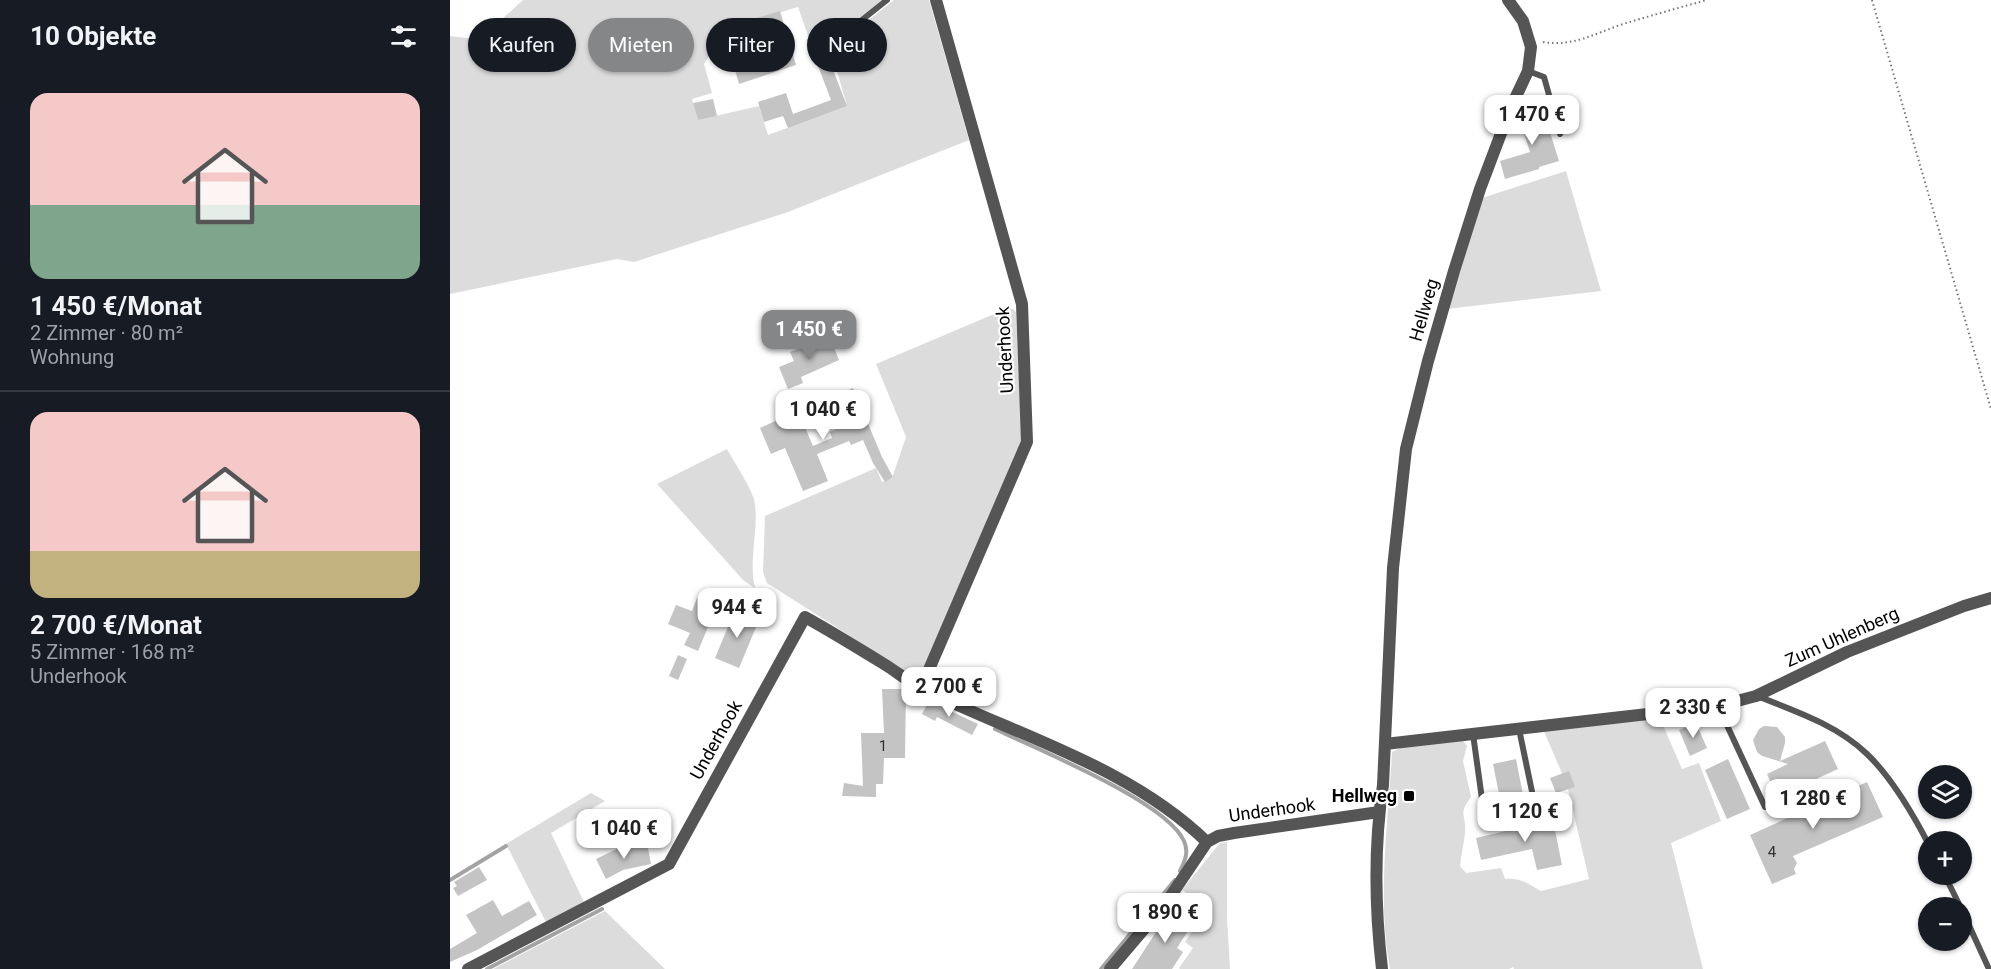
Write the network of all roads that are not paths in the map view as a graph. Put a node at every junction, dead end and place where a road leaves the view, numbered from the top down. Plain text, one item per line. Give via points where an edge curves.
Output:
1 (887, 0) edge
2 (936, 0) edge
3 (1508, 0) edge
4 (864, 18) edge
5 (1528, 71) junction
6 (1560, 134) dead end
7 (1991, 598) edge
8 (921, 688) junction
9 (1756, 696) junction
10 (1718, 706) junction
11 (1518, 728) junction
12 (1473, 733) junction
13 (1385, 744) junction
14 (1829, 784) dead end
15 (1535, 806) dead end
16 (1379, 812) junction
17 (1481, 816) dead end
18 (1922, 831) edge
19 (1207, 842) junction
20 (1972, 933) edge
21 (468, 969) edge
22 (1110, 969) edge
23 (1382, 969) edge
24 (1989, 969) edge

1 - 4 lane
2 - 8 street, Underhook via 1022,304 1027,442
3 - 5 street, Hellweg via 1522,21 1531,47
5 - 6 lane via 1544,77
5 - 13 street, Hellweg via 1480,189 1406,449 1393,568
7 - 9 street, Zum Uhlenberg via 1847,652
8 - 19 street, Underhook via 1129,784
8 - 21 street, Underhook via 806,617 669,864
9 - 10 street, Zum Uhlenberg
9 - 18 lane via 1804,714 1867,754
10 - 11 street, Zum Uhlenberg
10 - 14 lane via 1765,807
11 - 12 street, Zum Uhlenberg
11 - 15 lane
12 - 13 street, Zum Uhlenberg
12 - 17 lane
13 - 16 street, Hellweg
16 - 19 street, Underhook via 1234,833
16 - 23 street, Hellweg via 1377,924
19 - 22 street via 1166,903
20 - 24 lane

